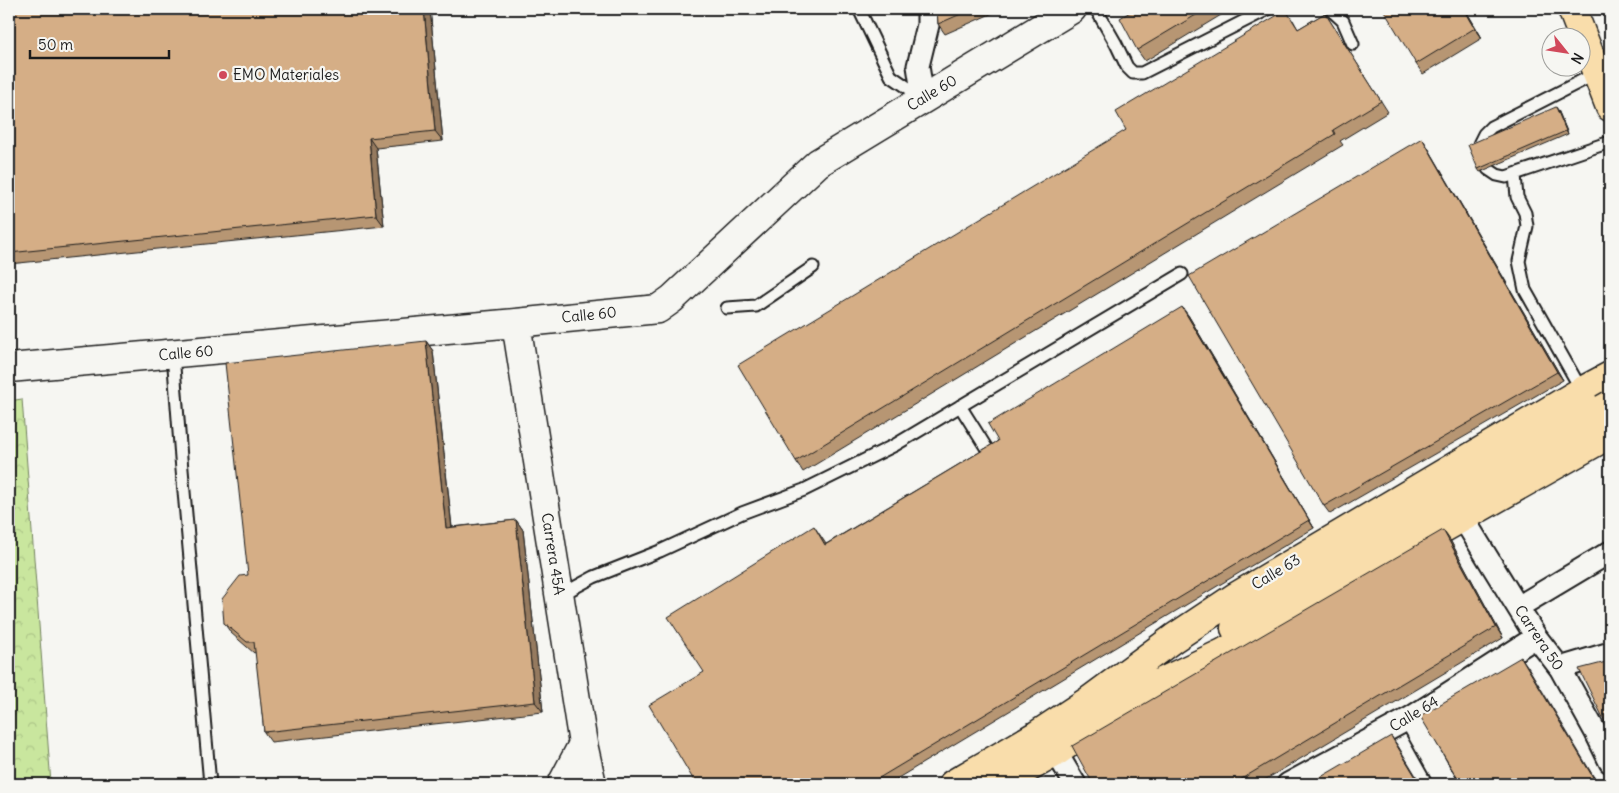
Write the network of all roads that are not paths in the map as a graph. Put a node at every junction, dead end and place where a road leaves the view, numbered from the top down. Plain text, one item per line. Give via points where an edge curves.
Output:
1 (859, 9) edge
2 (928, 9) edge
3 (1072, 9) edge
4 (1096, 9) edge
5 (1268, 9) edge
6 (1330, 9) edge
7 (1572, 9) edge
8 (1353, 44) dead end
9 (1597, 73) junction
10 (924, 98) junction
11 (1610, 107) edge
12 (1610, 142) edge
13 (1479, 144) edge
14 (1488, 169) edge
15 (1515, 175) junction
16 (813, 267) dead end
17 (1182, 274) dead end
18 (727, 308) dead end
19 (516, 323) junction
20 (173, 354) junction
21 (9, 368) edge
22 (1610, 376) edge
23 (1582, 391) junction
24 (1610, 405) edge
25 (960, 406) junction
26 (1609, 428) edge
27 (987, 449) edge
28 (1463, 518) junction
29 (1610, 552) edge
30 (560, 596) junction
31 (1518, 607) junction
32 (1536, 637) junction
33 (1610, 653) edge
34 (1560, 668) junction
35 (1141, 692) junction
36 (1410, 718) junction
37 (583, 744) junction
38 (1056, 752) junction
39 (1610, 762) edge
40 (210, 784) edge
41 (562, 784) edge
42 (592, 784) edge
43 (953, 784) edge
44 (1000, 784) edge
45 (1075, 784) edge
46 (1288, 784) edge
47 (1447, 784) edge

1 - 10 lane via 892,76
2 - 10 street via 928,25 918,66
3 - 10 street, Calle 60
4 - 5 lane via 1133,73 1142,73
6 - 8 lane via 1343,21
7 - 9 main road
9 - 11 main road
9 - 13 lane via 1491,127
10 - 19 street, Calle 60 via 818,163 658,309
12 - 15 lane
14 - 15 lane via 1497,175
15 - 23 lane via 1517,197 1527,226 1518,261 1525,290
16 - 18 lane via 756,306
17 - 25 lane
19 - 20 street, Calle 60
19 - 30 street, Carrera 45A
20 - 21 street, Calle 60
20 - 40 lane
22 - 23 main road, Calle 63
23 - 26 main road via 1605,404
23 - 43 main road, Calle 63 via 1237,596 1090,700
24 - 35 main road via 1305,582
25 - 27 lane
25 - 30 lane via 895,445 804,490 594,577
26 - 28 main road
28 - 31 street, Carrera 50
28 - 35 main road via 1223,653
29 - 31 street
30 - 37 street, Carrera 45A
31 - 32 street, Carrera 50
32 - 34 street, Carrera 50
32 - 36 street, Calle 64
33 - 34 street
34 - 39 street, Carrera 50
35 - 38 main road
36 - 46 street, Calle 64
36 - 47 street
37 - 41 street
37 - 42 street, Carrera 45A
38 - 44 main road
38 - 45 street

